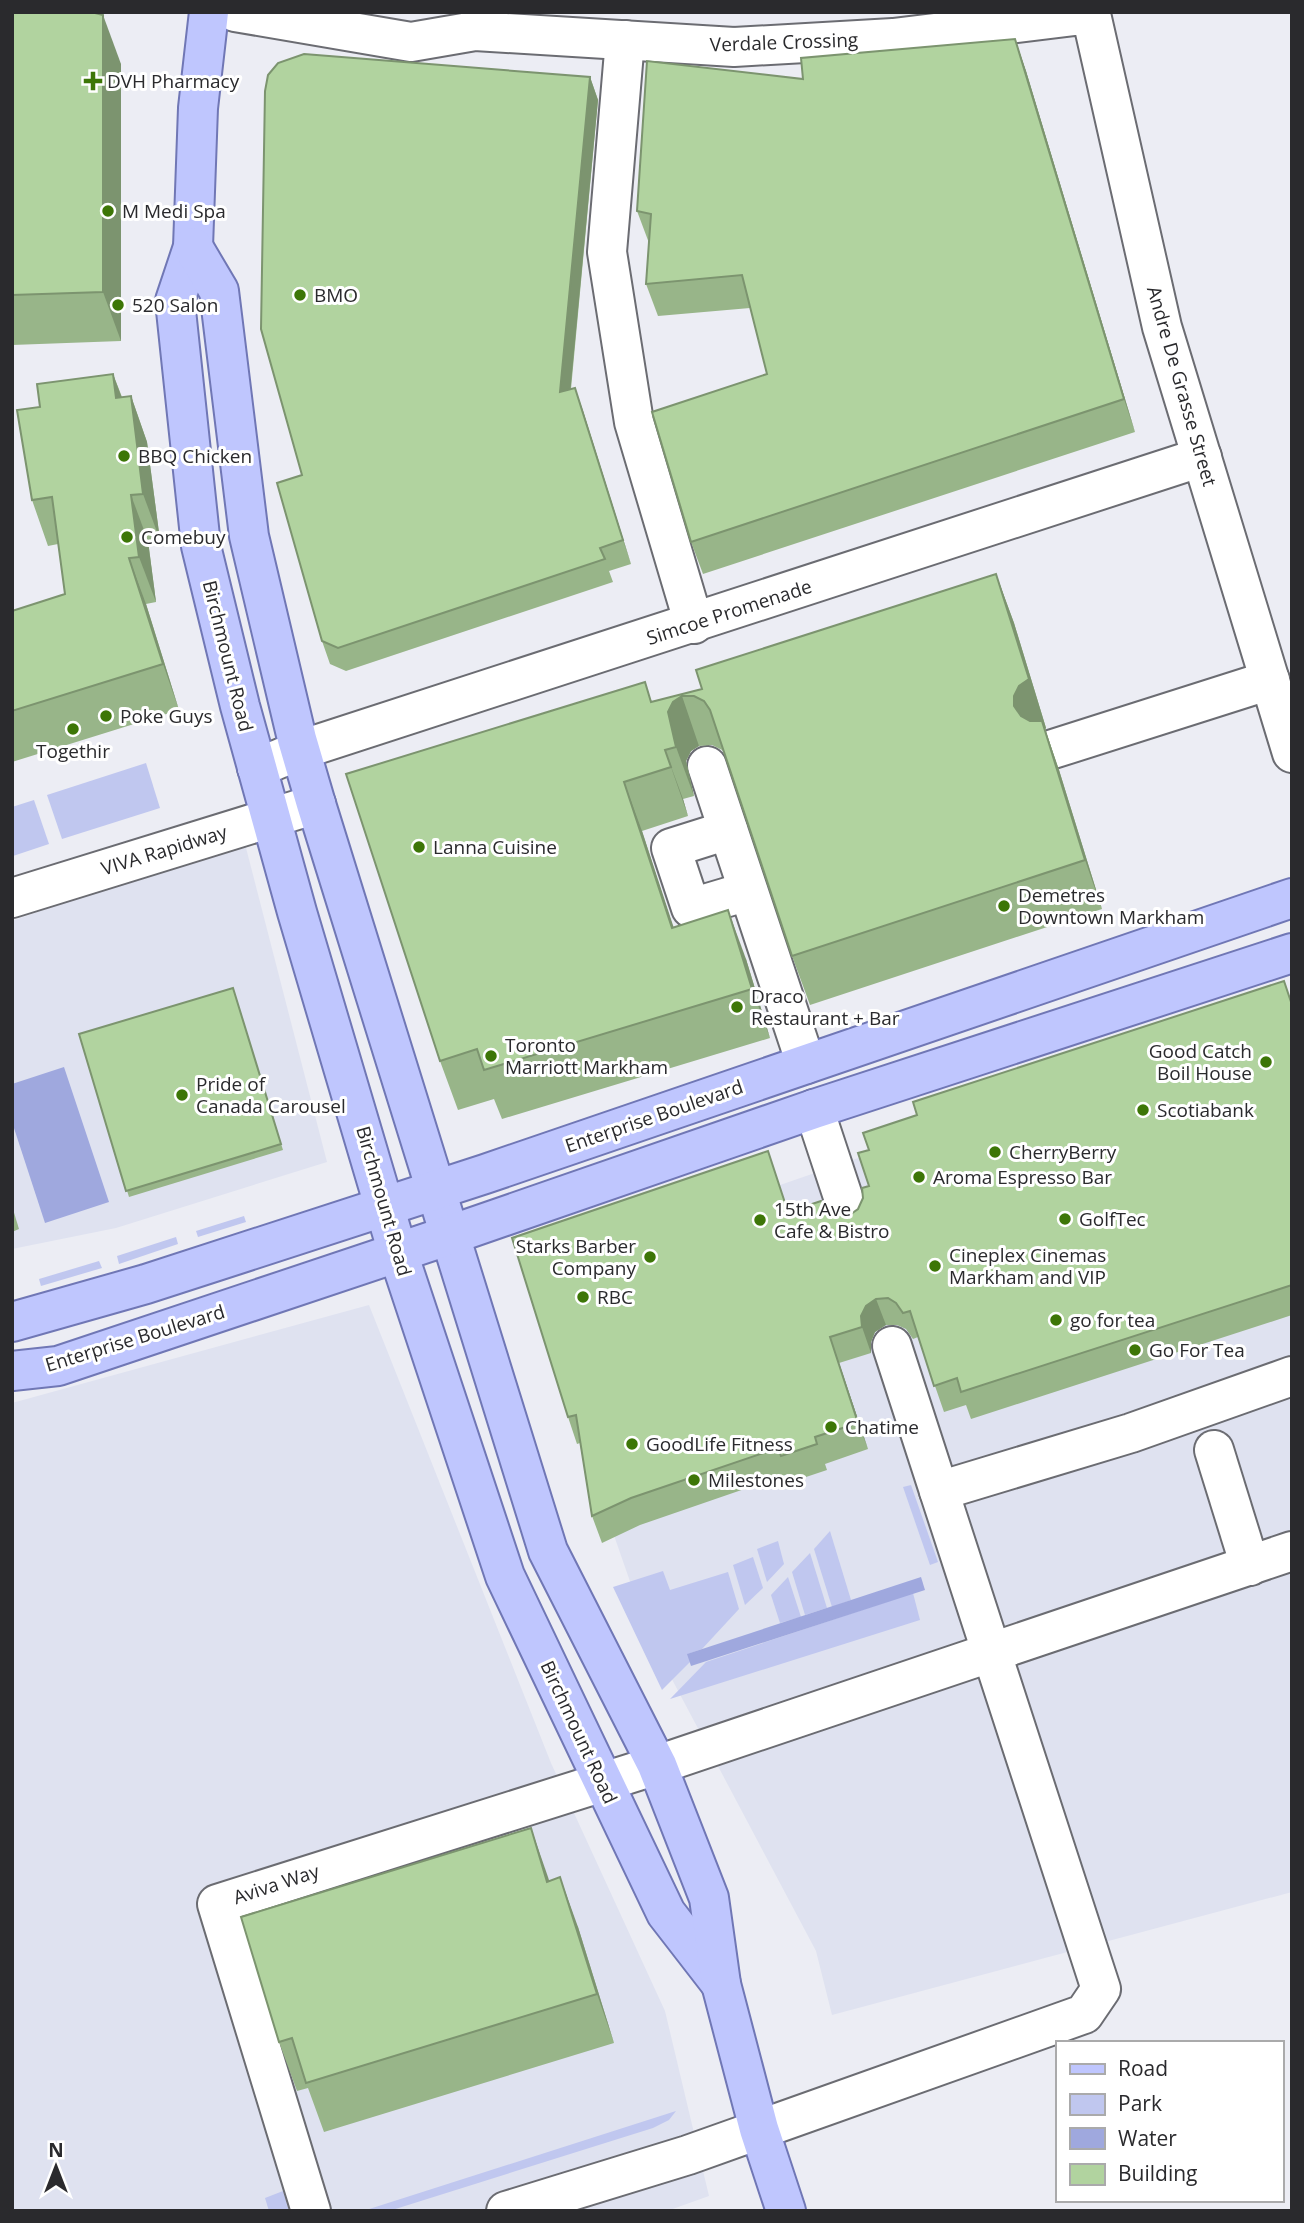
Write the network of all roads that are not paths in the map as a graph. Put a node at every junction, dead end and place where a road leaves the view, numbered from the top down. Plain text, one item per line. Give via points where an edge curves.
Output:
1 (209, 12) edge
2 (235, 12) edge
3 (425, 12) edge
4 (1091, 14) joint
5 (475, 31) junction
6 (625, 40) junction
7 (193, 247) junction
8 (1202, 457) junction
9 (694, 624) junction
10 (1270, 680) junction
11 (300, 750) junction
12 (1053, 750) edge
13 (1292, 753) edge
14 (707, 766) edge
15 (257, 768) junction
16 (316, 804) junction
17 (271, 818) junction
18 (740, 842) junction
19 (748, 891) junction
20 (12, 898) edge
21 (1292, 898) edge
22 (1292, 953) edge
23 (806, 1064) junction
24 (814, 1108) junction
25 (437, 1189) junction
26 (386, 1205) junction
27 (851, 1221) edge
28 (450, 1235) junction
29 (398, 1253) junction
30 (12, 1322) edge
31 (892, 1346) dead end
32 (12, 1371) edge
33 (1292, 1376) edge
34 (1214, 1450) dead end
35 (939, 1490) junction
36 (1292, 1551) edge
37 (1250, 1566) junction
38 (991, 1651) junction
39 (657, 1765) junction
40 (602, 1782) junction
41 (720, 1984) junction
42 (758, 2129) junction
43 (311, 2211) edge
44 (506, 2211) edge
45 (786, 2211) edge

1 - 7 main road, Birchmount Road via 198,108
2 - 5 street, Verdale Crossing via 411,43
3 - 5 street, Verdale Crossing
4 - 6 street, Verdale Crossing via 893,38 734,47
4 - 8 street, Andre De Grasse Street via 1162,327
5 - 6 street, Verdale Crossing
6 - 9 street via 607,252 634,422
7 - 11 main road, Birchmount Road via 219,291 249,536
7 - 15 main road, Birchmount Road via 175,301 201,546
8 - 9 street, Simcoe Promenade
8 - 10 street, Andre De Grasse Street
9 - 11 street, Simcoe Promenade
10 - 12 street
10 - 13 street, Andre De Grasse Street
11 - 15 street, Simcoe Promenade
11 - 16 main road, Birchmount Road
14 - 18 street
15 - 17 main road, Birchmount Road
16 - 17 street, VIVA Rapidway
16 - 25 main road, Birchmount Road
17 - 20 street, VIVA Rapidway
17 - 26 main road, Birchmount Road
18 - 19 street
18 - 19 street via 671,848 691,908
19 - 23 street
21 - 23 main road, Enterprise Boulevard
22 - 24 main road, Enterprise Boulevard
23 - 25 main road, Enterprise Boulevard
24 - 27 street
24 - 28 main road, Enterprise Boulevard
25 - 26 main road, Enterprise Boulevard
25 - 28 main road, Birchmount Road
26 - 29 main road, Birchmount Road
26 - 30 main road, Enterprise Boulevard via 146,1284
28 - 29 main road, Enterprise Boulevard
28 - 39 main road, Birchmount Road via 548,1551
29 - 32 main road, Enterprise Boulevard via 58,1366
29 - 40 main road, Birchmount Road via 505,1576
31 - 35 street
33 - 35 street via 1131,1433
34 - 37 street
35 - 38 street
36 - 37 street, Aviva Way
37 - 38 street, Aviva Way
38 - 39 street, Aviva Way
38 - 42 street via 1101,1989 1084,2014
39 - 40 street, Aviva Way
39 - 41 main road, Birchmount Road via 709,1898
40 - 41 main road, Birchmount Road via 666,1913
40 - 43 street, Aviva Way via 217,1904
41 - 42 main road, Birchmount Road
42 - 44 street
42 - 45 main road, Birchmount Road

